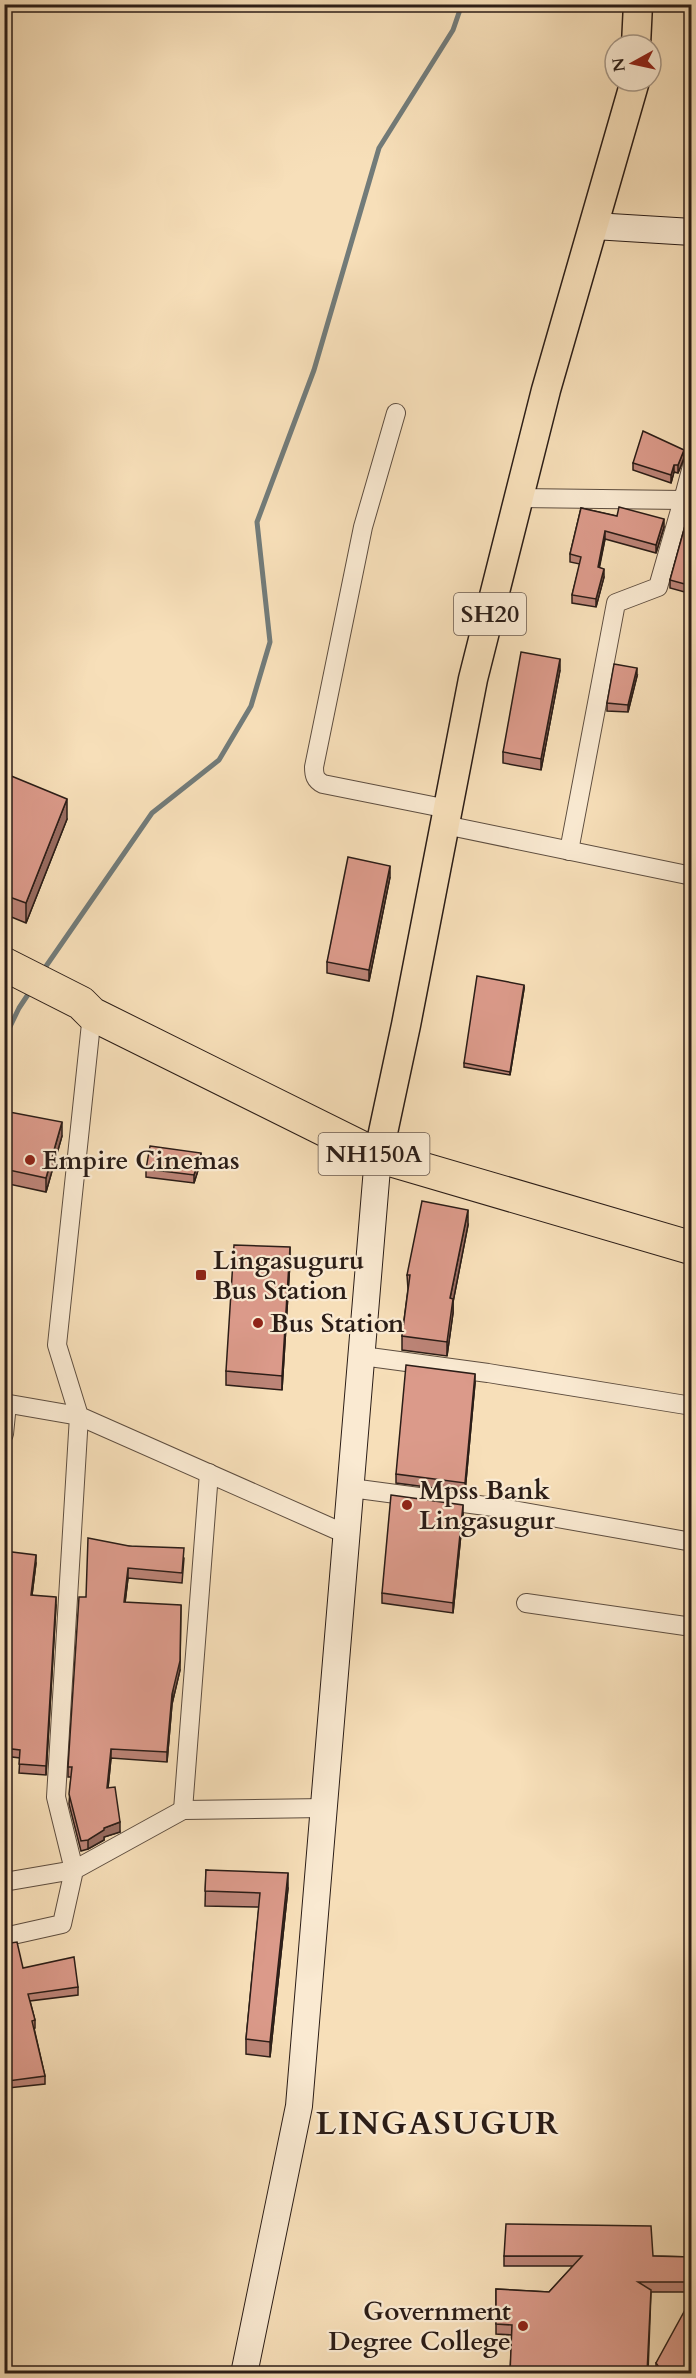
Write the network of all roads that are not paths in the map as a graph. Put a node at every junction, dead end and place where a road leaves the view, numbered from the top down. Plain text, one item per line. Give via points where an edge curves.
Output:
1 (638, 4) edge
2 (637, 33) edge
3 (632, 93) edge
4 (594, 226) junction
5 (692, 232) edge
6 (396, 413) dead end
7 (692, 466) edge
8 (519, 498) junction
9 (687, 500) edge
10 (447, 817) junction
11 (569, 851) junction
12 (692, 876) edge
13 (7, 965) edge
14 (86, 1008) junction
15 (378, 1156) junction
16 (692, 1248) edge
17 (362, 1356) junction
18 (6, 1404) edge
19 (692, 1406) edge
20 (79, 1416) junction
21 (4, 1434) edge
22 (209, 1473) junction
23 (351, 1488) junction
24 (348, 1535) junction
25 (692, 1542) edge
26 (526, 1603) dead end
27 (692, 1627) edge
28 (324, 1808) junction
29 (183, 1810) junction
30 (74, 1870) junction
31 (4, 1882) edge
32 (4, 1937) edge
33 (244, 2373) edge

1 - 2 main road
3 - 4 main road, SH20
4 - 5 street
4 - 8 main road, SH20
6 - 10 street via 363,527 314,775 323,784
7 - 9 street
8 - 9 street
8 - 10 main road, SH20 via 473,679
9 - 11 street via 658,587 616,603
10 - 11 street
10 - 15 main road, SH20
11 - 12 street
13 - 14 highway, NH150A
14 - 15 highway, NH150A
14 - 20 street via 57,1345
15 - 16 highway, NH150A
15 - 17 street
17 - 19 street
17 - 23 street
18 - 20 street
18 - 21 street
20 - 22 street
20 - 30 street via 56,1797
22 - 24 street
22 - 29 street
23 - 24 street
23 - 25 street via 501,1508
24 - 28 street
26 - 27 street
28 - 29 street
28 - 33 street via 299,2106
29 - 30 street
30 - 31 street
30 - 32 street via 62,1924

